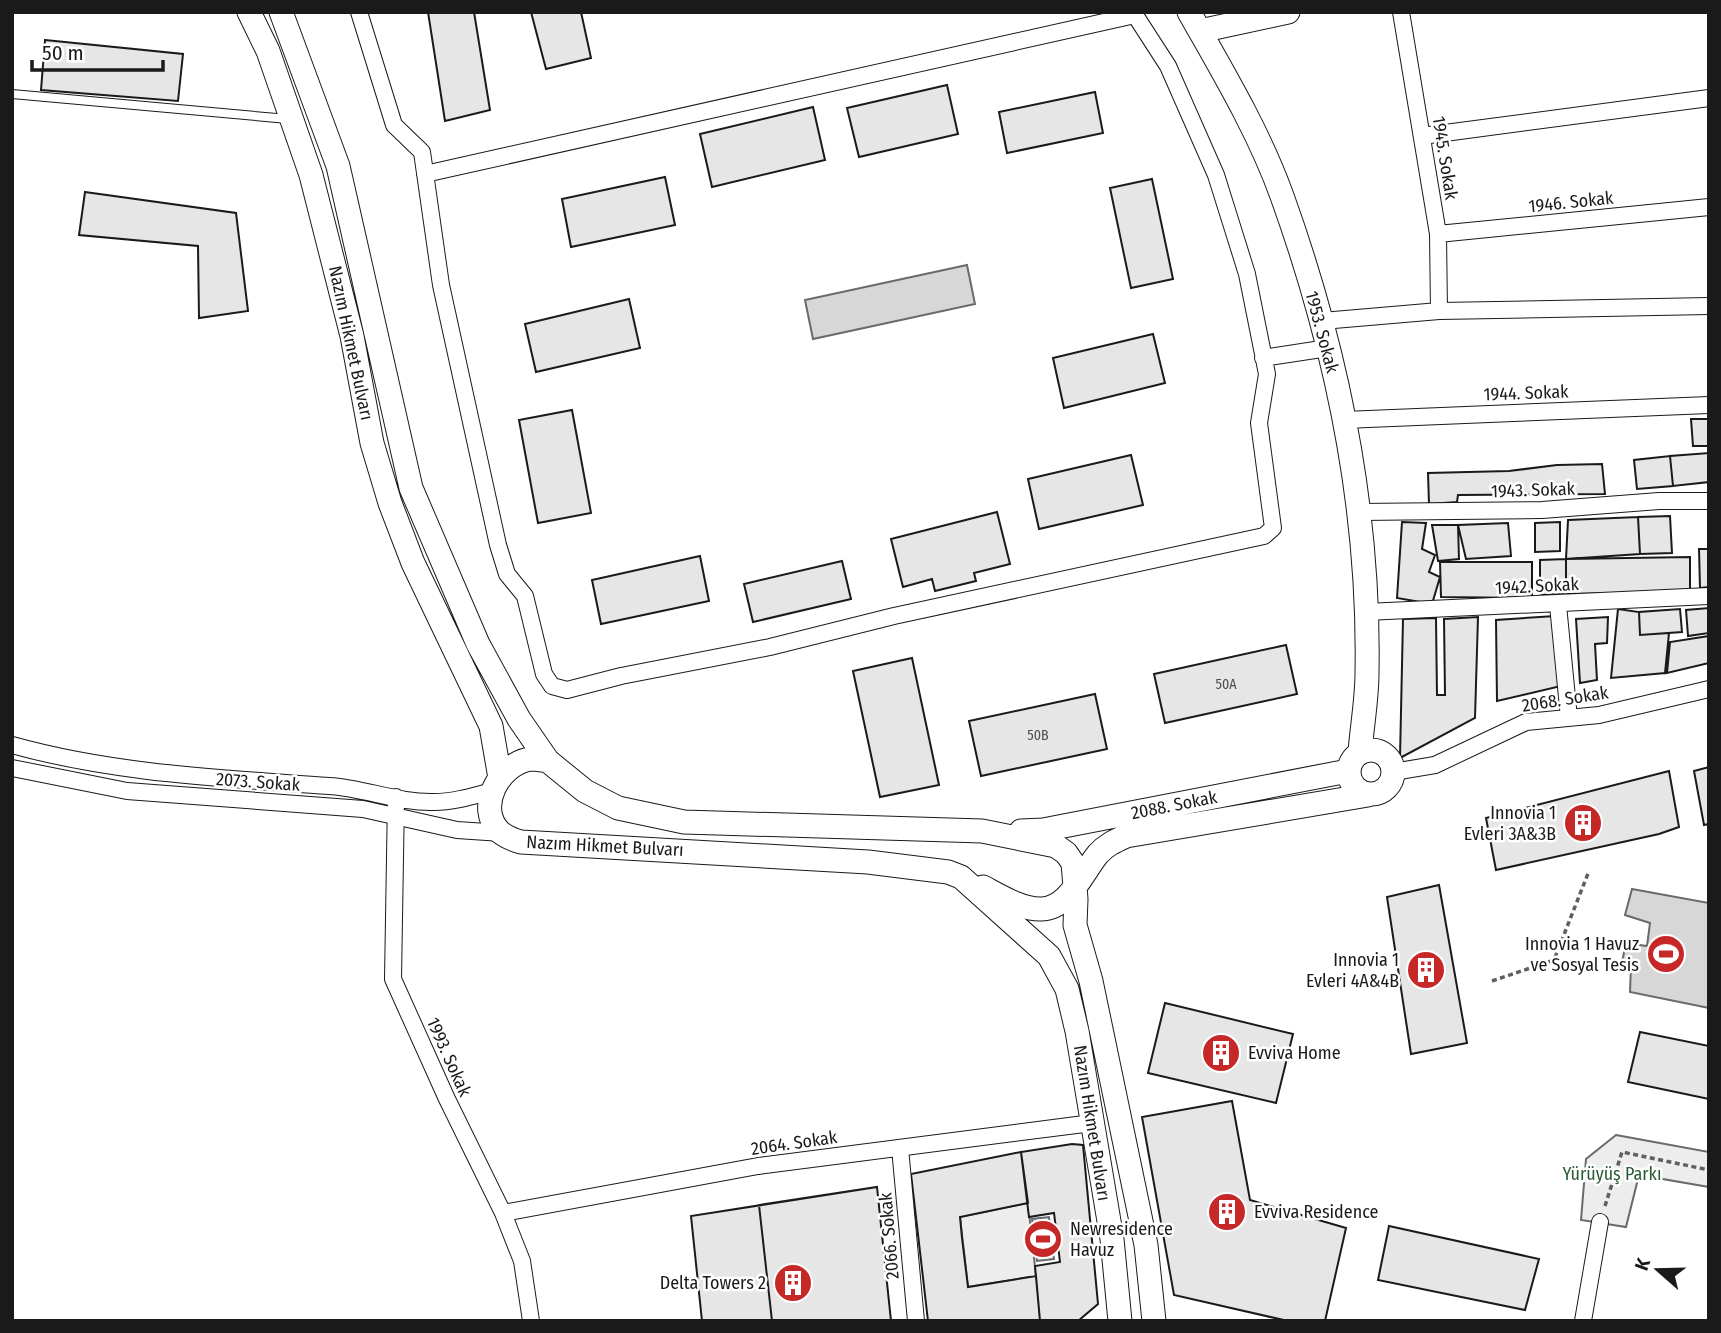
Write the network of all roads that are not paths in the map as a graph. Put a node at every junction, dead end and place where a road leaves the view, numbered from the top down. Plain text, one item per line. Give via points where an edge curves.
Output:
1 (249, 12) edge
2 (281, 12) edge
3 (359, 12) edge
4 (1288, 12) edge
5 (1401, 12) edge
6 (1194, 22) edge
7 (12, 94) edge
8 (1709, 98) edge
9 (292, 120) junction
10 (1422, 136) junction
11 (425, 174) junction
12 (1709, 207) edge
13 (1438, 234) junction
14 (1709, 306) edge
15 (1439, 311) junction
16 (1322, 321) junction
17 (1328, 348) junction
18 (1263, 358) junction
19 (1709, 405) edge
20 (1344, 420) junction
21 (1709, 501) edge
22 (1359, 512) junction
23 (1709, 596) edge
24 (1558, 605) junction
25 (1366, 612) junction
26 (1709, 689) edge
27 (1569, 718) junction
28 (12, 745) edge
29 (548, 761) junction
30 (1371, 762) junction
31 (12, 768) edge
32 (496, 784) junction
33 (1368, 795) junction
34 (396, 797) junction
35 (395, 815) junction
36 (999, 833) junction
37 (502, 834) junction
38 (961, 877) junction
39 (1075, 886) junction
40 (1092, 1123) junction
41 (900, 1148) junction
42 (503, 1213) junction
43 (1600, 1222) road end
44 (531, 1321) edge
45 (916, 1321) edge
46 (1120, 1321) edge
47 (1154, 1321) edge
48 (1583, 1321) edge

1 - 9 main road, Nazım Hikmet Bulvarı
2 - 29 main road, Nazım Hikmet Bulvarı via 338,166 411,488 478,644
3 - 11 street via 394,125 422,152
4 - 6 main road
5 - 10 street, 1945. Sokak
6 - 16 main road, 1953. Sokak via 1244,111 1281,195
7 - 9 lane
8 - 10 street
9 - 32 main road, Nazım Hikmet Bulvarı via 311,175 390,503 412,563 491,726
10 - 13 street, 1945. Sokak
11 - 18 street via 1135,15 1168,66 1216,175 1247,274
11 - 18 street via 439,269 501,555 507,574 525,596 544,674 552,686 566,690 1264,536 1273,528 1259,424 1266,374
12 - 13 street, 1946. Sokak
13 - 15 street, 1945. Sokak
14 - 15 street
15 - 16 street
16 - 17 main road, 1953. Sokak
17 - 18 street
17 - 20 main road, 1953. Sokak
19 - 20 street, 1944. Sokak
20 - 22 main road, 1953. Sokak
21 - 22 street, 1943. Sokak via 1542,510
22 - 25 main road, 1953. Sokak
23 - 24 street, 1942. Sokak
24 - 25 street, 1942. Sokak
24 - 27 street
25 - 30 main road, 1953. Sokak
26 - 27 street, 2068. Sokak
27 - 30 street, 2068. Sokak via 1526,722 1435,765
28 - 34 street, 2073. Sokak via 154,773 332,786
29 - 32 main road via 530,759 513,766
29 - 36 main road, Nazım Hikmet Bulvarı via 585,791 618,808 684,822
30 - 33 main road via 1351,784
30 - 33 main road via 1392,779 1383,791
30 - 36 main road, 2088. Sokak via 1043,830
31 - 35 street, 2073. Sokak via 127,791
32 - 34 street, 2073. Sokak via 456,800
32 - 37 main road, Nazım Hikmet Bulvarı via 490,816
33 - 39 main road via 1126,836 1099,853
34 - 35 street, 1993. Sokak
35 - 37 street, 2073. Sokak via 457,830
35 - 42 street, 1993. Sokak via 393,979
36 - 39 main road, Nazım Hikmet Bulvarı via 1056,846 1073,863
37 - 38 main road, Nazım Hikmet Bulvarı via 521,842 868,862
38 - 39 main road via 1038,910 1057,905
38 - 40 main road, Nazım Hikmet Bulvarı via 1049,956 1067,989
39 - 47 main road, Nazım Hikmet Bulvarı via 1075,925 1146,1245
40 - 41 street, 2064. Sokak
40 - 46 main road, Nazım Hikmet Bulvarı via 1112,1239
41 - 42 street, 2064. Sokak via 758,1166
41 - 45 street, 2066. Sokak via 914,1258
42 - 44 street, 1993. Sokak via 522,1261
43 - 48 street

